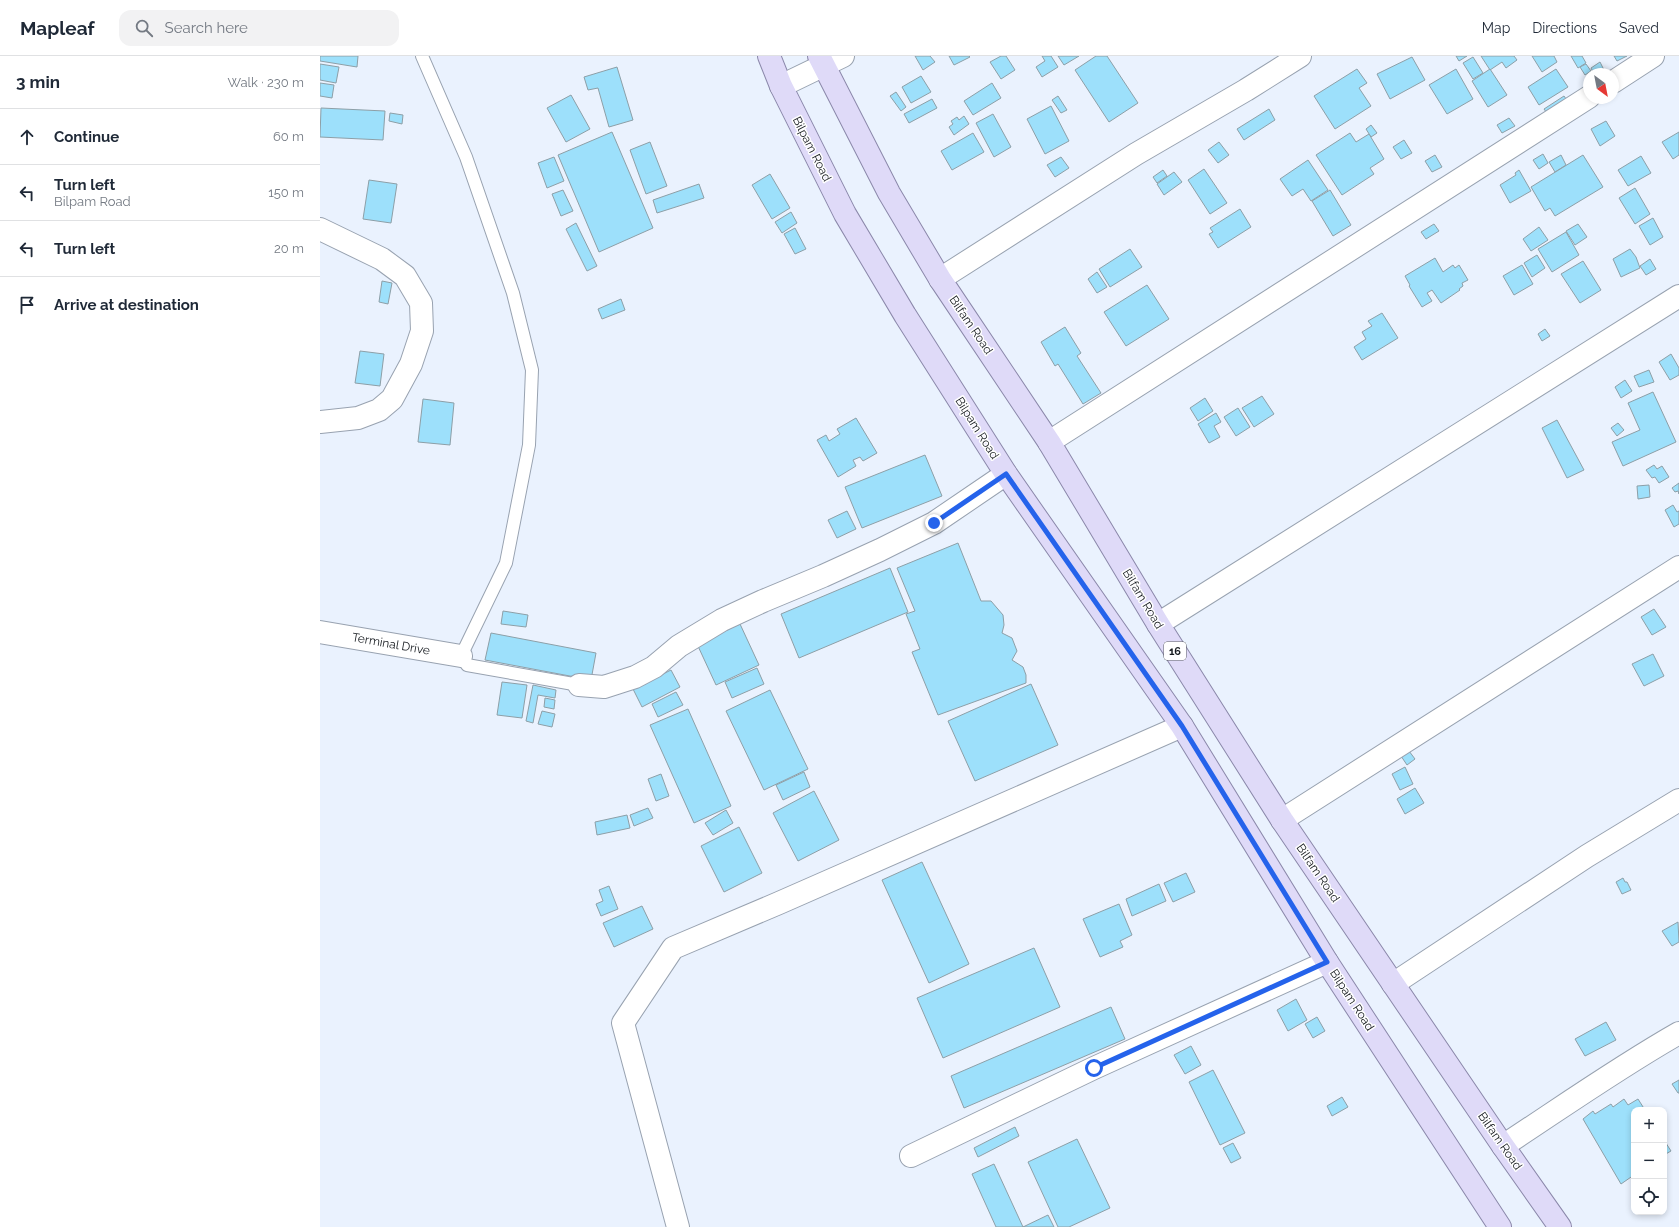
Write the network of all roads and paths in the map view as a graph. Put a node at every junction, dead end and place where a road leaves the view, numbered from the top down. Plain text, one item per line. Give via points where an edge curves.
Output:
1 (422, 56) edge
2 (769, 56) edge
3 (843, 56) edge
4 (1300, 56) edge
5 (1653, 56) edge
6 (821, 61) edge
7 (1619, 78) edge
8 (781, 86) junction
9 (1583, 101) edge
10 (320, 229) edge
11 (940, 279) junction
12 (1679, 296) edge
13 (320, 422) edge
14 (1049, 442) junction
15 (1006, 474) junction
16 (1679, 567) edge
17 (1158, 624) junction
18 (320, 632) edge
19 (461, 656) junction
20 (579, 685) joint
21 (1182, 726) junction
22 (1679, 800) edge
23 (1282, 820) junction
24 (1327, 962) junction
25 (1393, 984) junction
26 (1679, 1033) edge
27 (1503, 1146) junction
28 (911, 1156) dead end
29 (678, 1227) edge
30 (1500, 1227) edge
31 (1560, 1227) edge

1 - 19 lane via 466,157 513,293 532,370 529,445 506,563
2 - 8 main road, Bilpam Road
3 - 6 street
4 - 11 street via 1136,154
5 - 7 street
6 - 8 street
6 - 11 main road, Bilfam Road / 16 via 889,193
8 - 15 main road, Bilpam Road via 845,214 905,315
9 - 14 street
10 - 13 street via 382,259 405,276 421,303 422,330 411,364 392,399 379,410 358,418
11 - 14 main road, Bilfam Road / 16
12 - 17 street
14 - 17 main road, Bilfam Road / 16
15 - 20 street via 934,523 824,576 722,620 679,646 654,667 635,677 604,687
15 - 21 main road, Bilpam Road
16 - 23 street
17 - 23 main road, Bilfam Road / 16
18 - 19 street, Terminal Drive
19 - 20 lane via 467,665
21 - 24 main road, Bilpam Road
21 - 29 street via 779,904 673,948 623,1023
22 - 25 street via 1447,946
23 - 25 main road, Bilfam Road / 16
24 - 28 street via 1094,1068
24 - 30 main road, Bilpam Road
25 - 27 main road, Bilfam Road / 16
26 - 27 street via 1640,1055
27 - 31 main road, Bilfam Road / 16

